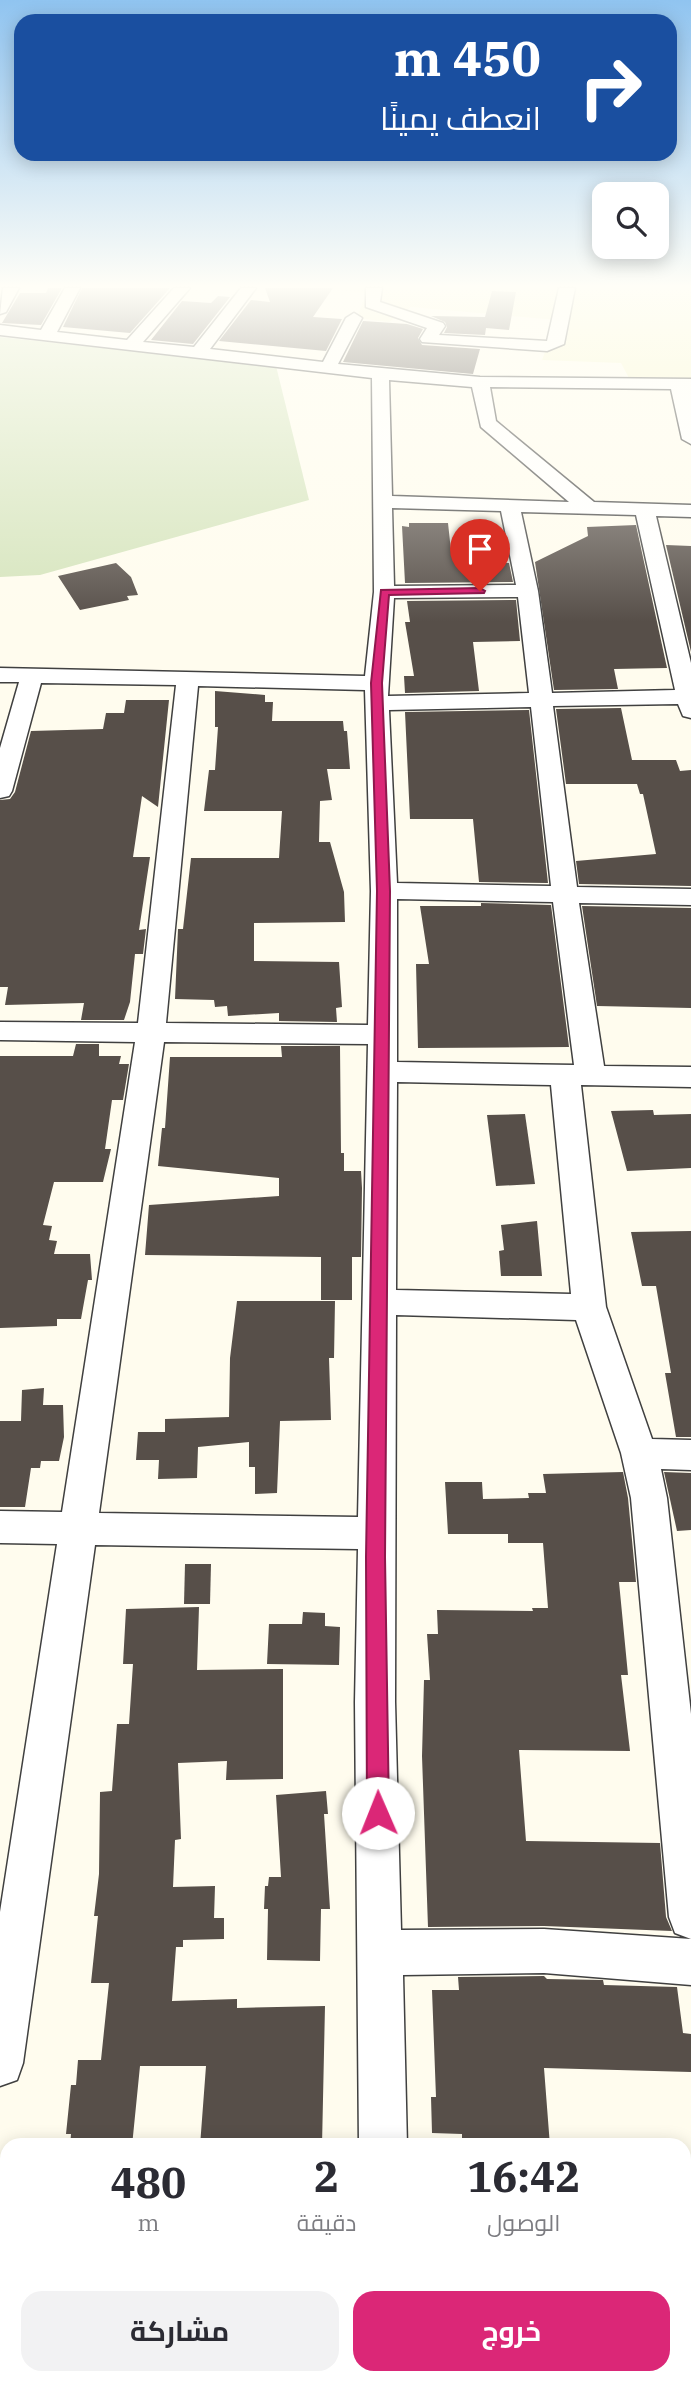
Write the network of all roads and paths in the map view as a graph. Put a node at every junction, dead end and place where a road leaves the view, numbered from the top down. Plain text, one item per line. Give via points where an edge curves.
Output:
1 (381, 399) edge
2 (483, 399) edge
3 (687, 399) edge
4 (691, 439) edge
5 (383, 502) junction
6 (510, 508) junction
7 (591, 510) junction
8 (645, 510) junction
9 (691, 511) edge
10 (528, 591) junction
11 (384, 592) junction
12 (0, 675) edge
13 (32, 676) junction
14 (188, 677) junction
15 (377, 693) junction
16 (542, 699) junction
17 (689, 704) edge
18 (0, 791) edge
19 (384, 891) junction
20 (565, 895) junction
21 (691, 897) edge
22 (0, 1031) edge
23 (151, 1031) junction
24 (381, 1054) junction
25 (578, 1073) junction
26 (691, 1077) edge
27 (379, 1302) junction
28 (589, 1307) junction
29 (639, 1453) junction
30 (691, 1455) edge
31 (0, 1527) edge
32 (78, 1528) junction
33 (376, 1533) junction
34 (691, 1917) edge
35 (382, 1953) junction
36 (691, 1962) edge
37 (0, 2063) edge
38 (383, 2138) edge

1 - 5 street
2 - 7 street via 487,423
3 - 4 street
5 - 6 street
5 - 11 street
6 - 7 street
6 - 10 street
7 - 8 street
8 - 9 street
8 - 17 street
10 - 11 street
10 - 16 street
11 - 15 street
12 - 13 street
13 - 14 street
13 - 18 street
14 - 15 street
14 - 23 street
15 - 16 street
15 - 19 street
16 - 17 street
16 - 20 street
19 - 20 street
19 - 24 street
20 - 21 street
20 - 25 street
22 - 23 street
23 - 24 street
23 - 32 street
24 - 25 street
24 - 27 street
25 - 26 street
25 - 28 street
27 - 28 street
27 - 33 street
28 - 29 street
29 - 30 street
29 - 34 street via 649,1498
31 - 32 street
32 - 33 street
32 - 37 street
33 - 35 street
35 - 36 street via 544,1951
35 - 38 street

